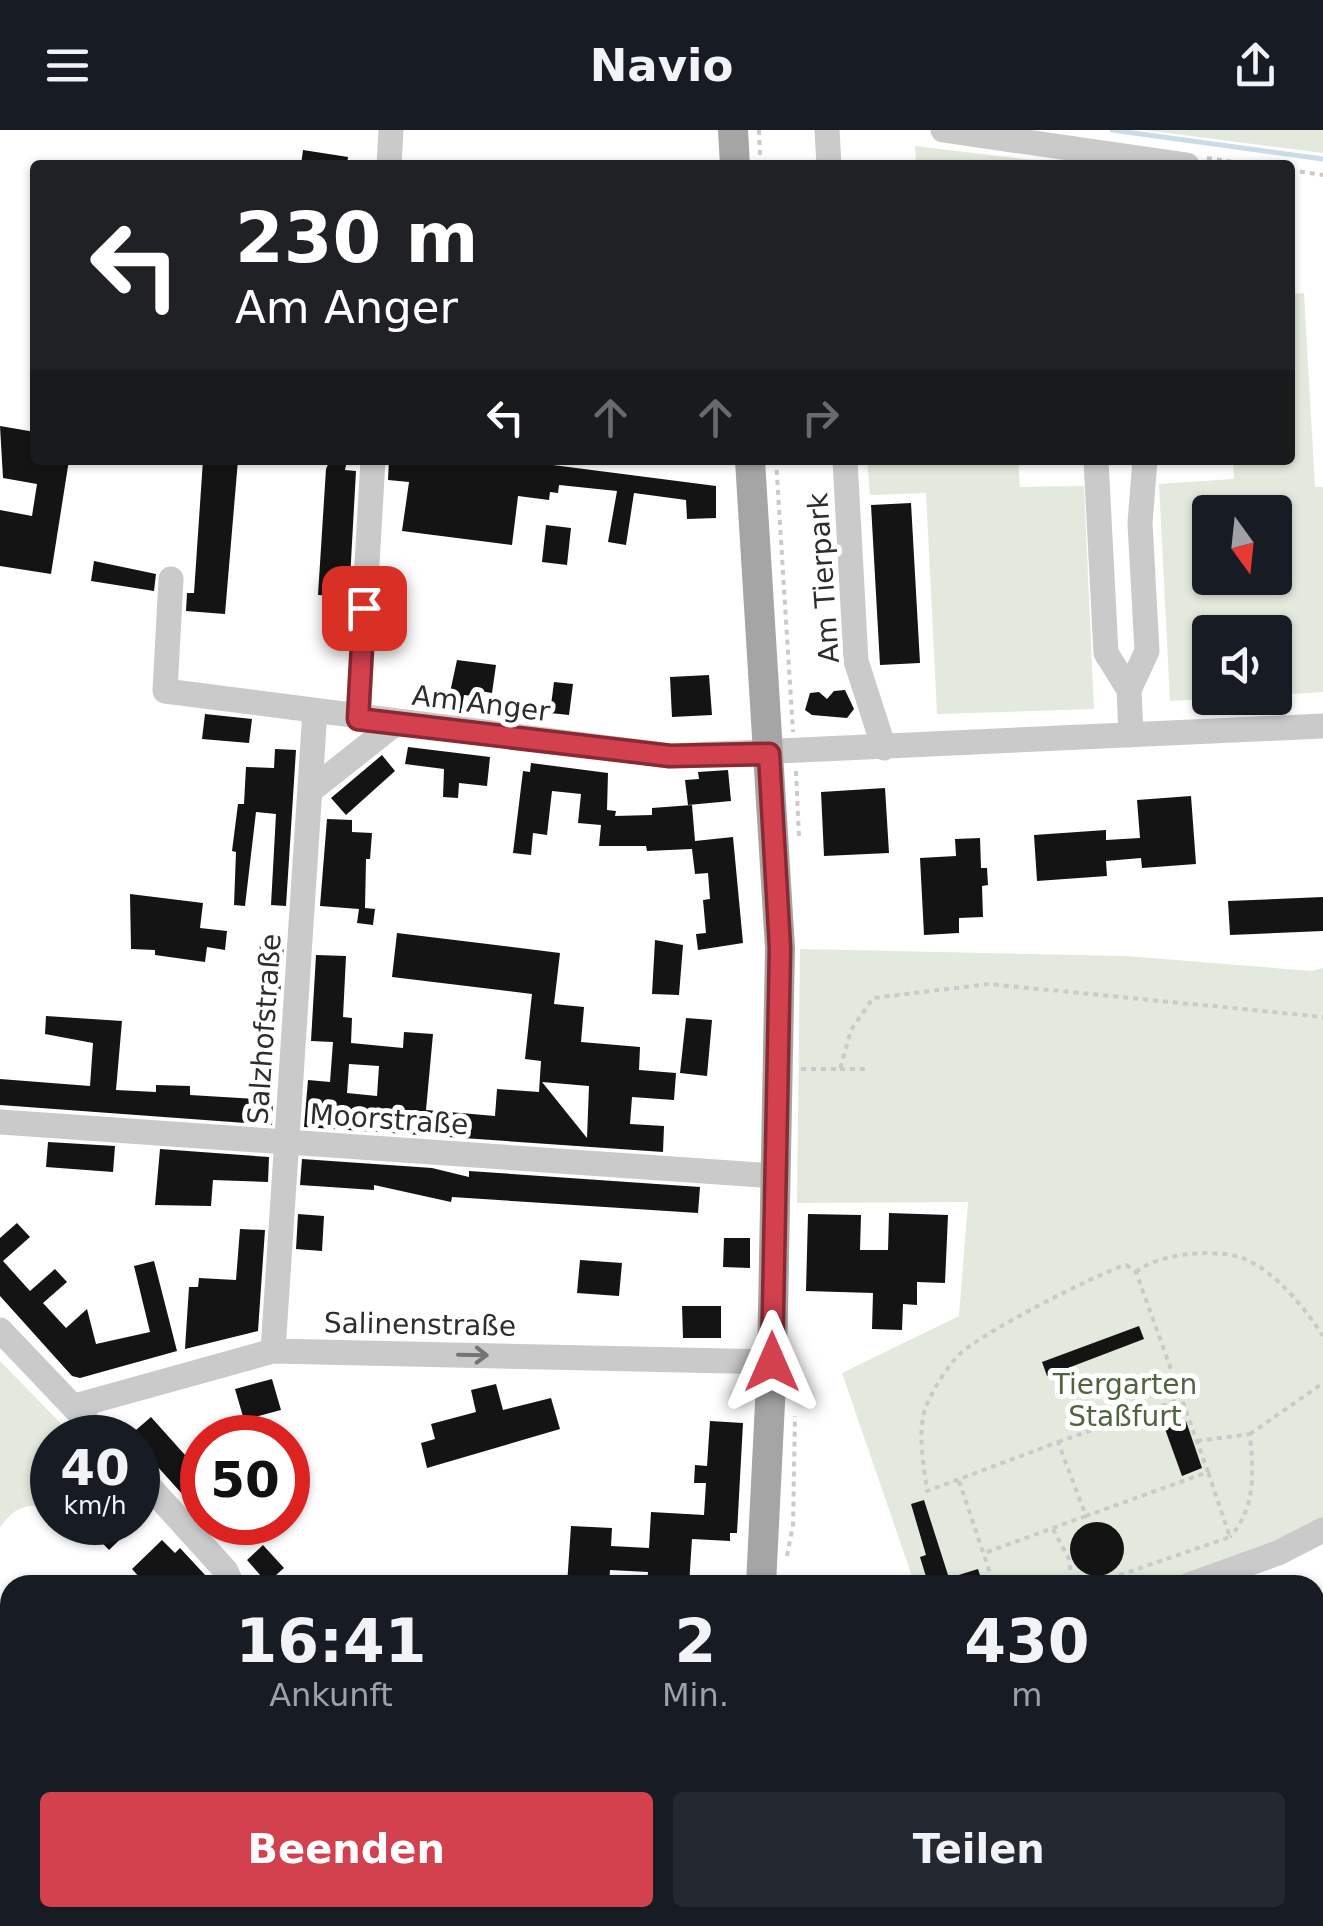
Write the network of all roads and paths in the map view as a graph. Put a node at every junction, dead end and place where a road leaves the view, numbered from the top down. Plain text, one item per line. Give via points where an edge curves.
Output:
1 (391, 130) edge
2 (733, 130) edge
3 (759, 130) edge
4 (827, 130) edge
5 (942, 130) edge
6 (389, 160) edge
7 (734, 160) edge
8 (760, 160) edge
9 (829, 160) edge
10 (1152, 160) edge
11 (1295, 171) edge
12 (1323, 175) edge
13 (372, 465) edge
14 (750, 465) edge
15 (845, 465) edge
16 (1096, 465) edge
17 (1145, 465) edge
18 (171, 579) dead end
19 (1129, 690) junction
20 (315, 711) junction
21 (358, 719) junction
22 (396, 723) junction
23 (1323, 726) edge
24 (1131, 735) junction
25 (884, 748) junction
26 (769, 754) junction
27 (310, 791) junction
28 (1323, 1016) edge
29 (799, 1069) dead end
30 (840, 1069) junction
31 (870, 1069) dead end
32 (0, 1122) edge
33 (286, 1142) junction
34 (774, 1176) junction
35 (1136, 1272) junction
36 (0, 1330) edge
37 (1323, 1336) edge
38 (273, 1350) junction
39 (772, 1362) junction
40 (1323, 1383) edge
41 (1182, 1399) junction
42 (75, 1406) junction
43 (83, 1415) edge
44 (1250, 1434) junction
45 (1196, 1440) junction
46 (1058, 1442) junction
47 (1208, 1472) junction
48 (958, 1480) junction
49 (160, 1498) edge
50 (1086, 1516) junction
51 (1053, 1528) junction
52 (1323, 1530) edge
53 (1230, 1537) junction
54 (985, 1553) junction
55 (228, 1575) edge
56 (762, 1575) edge
57 (991, 1575) edge
58 (1071, 1575) edge
59 (1120, 1575) edge
60 (1216, 1575) edge

1 - 6 street
2 - 7 main road
3 - 8 path
4 - 9 street
5 - 10 street
11 - 12 path
13 - 21 street
14 - 26 main road
15 - 25 street, Am Tierpark via 856,661
16 - 19 street via 1106,653
17 - 19 street via 1140,522 1147,651
18 - 20 street, Am Anger via 163,687
19 - 24 street
20 - 21 street, Am Anger
20 - 27 street, Salzhofstraße
21 - 22 street, Am Anger
22 - 26 street, Am Anger via 670,756
22 - 27 street
23 - 24 street
24 - 25 street
25 - 26 street
26 - 34 main road via 780,948
27 - 33 street, Salzhofstraße
28 - 30 path via 989,984 873,998 851,1030
29 - 30 path
30 - 31 path
32 - 33 street, Moorstraße
33 - 34 street, Moorstraße
33 - 38 street, Salzhofstraße
34 - 39 main road
35 - 37 path via 1186,1253 1246,1259 1306,1310
35 - 41 path
35 - 48 path via 1126,1264 1116,1268 952,1362 924,1412 922,1446 927,1491
36 - 42 street
38 -> 39 street, Salinenstraße
38 - 42 street, Salinenstraße
39 - 56 main road
40 - 44 path
41 - 45 path
41 - 46 path
42 - 43 street
44 - 45 path
44 - 53 path via 1254,1481 1245,1519
45 - 47 path
46 - 48 path
46 - 50 path
47 - 50 path
47 - 53 path
48 - 54 path
49 - 55 street
50 - 51 path
51 - 54 path
51 - 58 path
52 - 60 street
53 - 59 path
54 - 57 path

